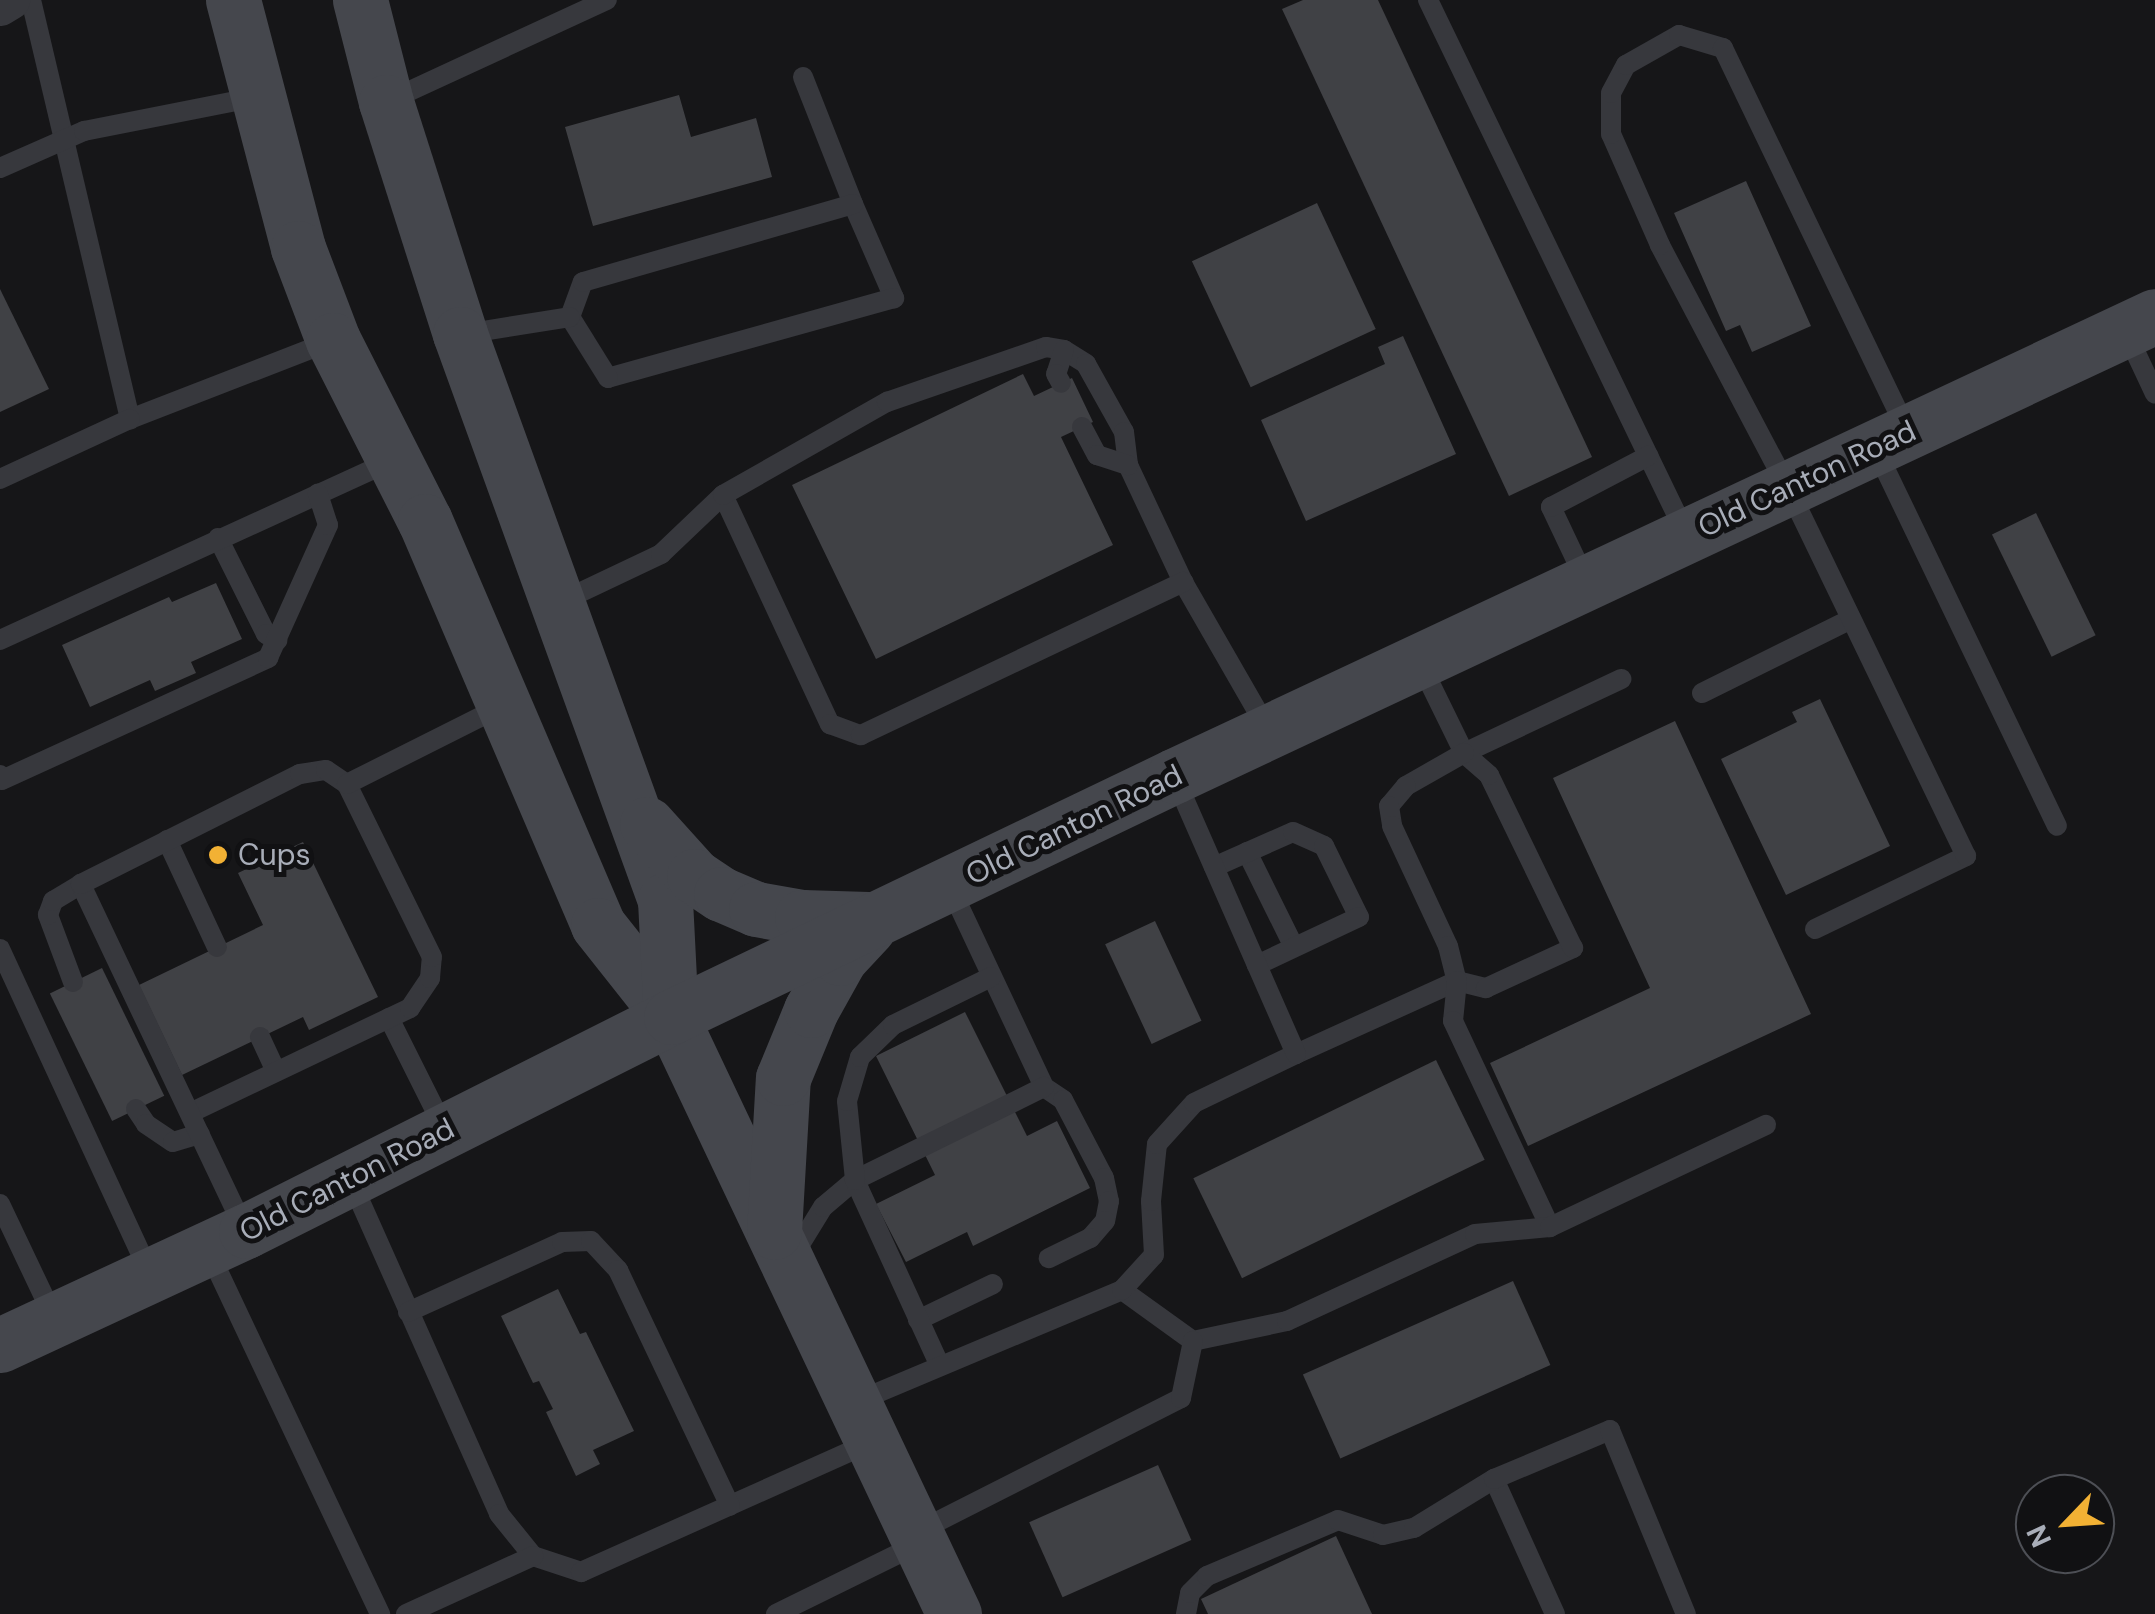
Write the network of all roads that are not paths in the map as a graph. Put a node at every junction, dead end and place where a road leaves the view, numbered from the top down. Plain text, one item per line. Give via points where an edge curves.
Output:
1 (10, 0) edge
2 (31, 0) edge
3 (233, 0) edge
4 (360, 0) edge
5 (607, 0) edge
6 (1428, 0) edge
7 (0, 6) edge
8 (571, 6) edge
9 (802, 77) dead end
10 (255, 96) junction
11 (386, 102) junction
12 (66, 139) junction
13 (0, 168) edge
14 (852, 204) junction
15 (570, 317) junction
16 (2140, 323) edge
17 (460, 334) junction
18 (333, 340) junction
19 (1064, 350) junction
20 (1061, 383) dead end
21 (2155, 394) edge
22 (130, 419) junction
23 (1082, 427) dead end
24 (1892, 440) junction
25 (1648, 456) junction
26 (394, 459) junction
27 (1128, 465) junction
28 (0, 479) edge
29 (1788, 488) junction
30 (318, 494) junction
31 (722, 495) junction
32 (1687, 536) junction
33 (218, 538) junction
34 (1184, 582) junction
35 (1587, 583) junction
36 (558, 603) junction
37 (1851, 618) junction
38 (0, 640) edge
39 (277, 640) junction
40 (1420, 661) junction
41 (1621, 679) dead end
42 (1702, 693) dead end
43 (503, 705) junction
44 (1270, 732) junction
45 (1464, 753) junction
46 (1174, 776) junction
47 (1, 779) edge
48 (348, 784) junction
49 (626, 799) junction
50 (2056, 826) dead end
51 (167, 840) junction
52 (1247, 852) junction
53 (1214, 867) junction
54 (81, 884) junction
55 (950, 885) junction
56 (876, 920) junction
57 (1816, 929) dead end
58 (217, 947) dead end
59 (1294, 947) junction
60 (0, 949) edge
61 (1257, 965) junction
62 (991, 977) junction
63 (1457, 981) junction
64 (73, 982) dead end
65 (671, 1017) junction
66 (389, 1018) junction
67 (260, 1038) dead end
68 (1296, 1054) junction
69 (276, 1072) junction
70 (1044, 1087) junction
71 (136, 1109) dead end
72 (190, 1113) junction
73 (1766, 1125) dead end
74 (446, 1131) junction
75 (200, 1134) junction
76 (350, 1179) junction
77 (855, 1180) junction
78 (0, 1204) edge
79 (1550, 1227) junction
80 (227, 1240) junction
81 (780, 1253) junction
82 (1049, 1258) dead end
83 (151, 1276) junction
84 (992, 1284) dead end
85 (1122, 1290) junction
86 (408, 1312) junction
87 (55, 1320) junction
88 (918, 1320) junction
89 (1192, 1341) junction
90 (0, 1345) edge
91 (940, 1366) junction
92 (862, 1422) junction
93 (1494, 1478) junction
94 (730, 1506) junction
95 (918, 1538) junction
96 (532, 1556) junction
97 (801, 1607) edge
98 (380, 1614) edge
99 (406, 1614) edge
100 (776, 1614) edge
101 (954, 1614) edge
102 (1186, 1614) edge
103 (1555, 1614) edge
104 (1686, 1614) edge

1 - 7 street
2 - 12 lane
3 - 10 main road
4 - 11 main road
5 - 8 lane
6 - 25 lane
8 - 11 lane
9 - 14 lane
10 - 12 lane
10 - 18 main road via 298,248
11 - 17 main road
12 - 13 lane
12 - 22 lane
14 - 15 lane via 583,282
14 - 15 lane via 894,298 608,378
15 - 17 lane
16 - 21 lane
16 - 24 main road, Old Canton Road
17 - 36 main road
18 - 22 lane
18 - 26 main road
19 - 20 lane via 1056,374
19 - 27 lane via 1086,364 1124,432
19 - 31 lane via 1046,347 887,402
22 - 28 lane
23 - 27 lane via 1097,455
24 - 29 main road, Old Canton Road
24 - 29 lane via 1870,362 1723,48 1679,35 1626,64 1612,93 1611,134 1660,245
24 - 50 lane
25 - 32 lane
25 - 35 lane via 1551,506
26 - 30 lane
26 - 43 main road
27 - 34 lane
29 - 32 main road, Old Canton Road
29 - 37 lane
30 - 33 lane
30 - 39 lane via 328,524
31 - 34 lane via 830,724 860,735
31 - 36 lane via 661,554
32 - 35 main road, Old Canton Road
33 - 38 lane
33 - 39 lane via 266,634
34 - 44 lane
35 - 40 main road, Old Canton Road
36 - 49 main road
37 - 42 lane
37 - 57 lane via 1966,856
39 - 47 lane via 268,658
40 - 44 main road, Old Canton Road
40 - 45 lane
41 - 45 lane
43 - 48 lane
43 - 65 main road via 598,925
44 - 46 main road, Old Canton Road
45 - 63 lane via 1406,786 1389,806
45 - 63 lane via 1490,774 1573,948 1486,988
46 - 53 lane
46 - 55 main road, Old Canton Road
48 - 51 lane via 326,770 300,774
48 - 66 lane via 432,957 430,978 410,1008
49 - 56 main road via 666,849 721,894 802,917
49 - 65 main road via 666,900
51 - 54 lane
51 - 58 lane
52 - 53 lane
52 - 59 lane
52 - 59 lane via 1293,832 1324,846 1359,917
53 - 61 lane
54 - 64 lane via 53,901 48,915
54 - 72 lane
55 - 56 main road, Old Canton Road
55 - 62 lane
56 - 65 main road, Old Canton Road
56 - 81 main road via 840,958 782,1078
59 - 61 lane
60 - 83 lane
61 - 68 lane
62 - 70 lane
62 - 77 lane via 893,1024 860,1057 847,1101
63 - 68 lane
63 - 79 lane via 1454,1020
65 - 74 main road, Old Canton Road
65 - 81 main road
66 - 69 lane
66 - 74 lane
67 - 69 lane
68 - 85 lane via 1194,1104 1157,1144 1154,1255
69 - 72 lane
70 - 77 lane
70 - 82 lane via 1063,1100 1109,1201 1105,1221 1090,1238
71 - 75 lane via 173,1142
72 - 75 lane
73 - 79 lane
74 - 76 main road, Old Canton Road
75 - 80 lane
76 - 80 main road, Old Canton Road
76 - 86 lane
77 - 81 lane
77 - 88 lane
78 - 87 lane
79 - 89 lane via 1476,1234 1286,1321
80 - 83 main road, Old Canton Road
80 - 98 lane
81 - 92 main road
83 - 87 main road, Old Canton Road
84 - 88 lane
85 - 89 lane
85 - 91 lane
86 - 94 lane via 562,1242 591,1241 618,1270
86 - 96 lane via 499,1514
87 - 90 main road, Old Canton Road
88 - 91 lane
89 - 95 lane via 1181,1398
91 - 92 lane
92 - 94 lane
92 - 95 main road
93 - 102 lane via 1414,1528 1384,1535 1338,1520 1207,1576 1190,1593
93 - 103 lane
93 - 104 lane via 1610,1430
94 - 96 lane via 582,1572
95 - 97 lane
95 - 101 main road
96 - 99 lane
97 - 100 lane

